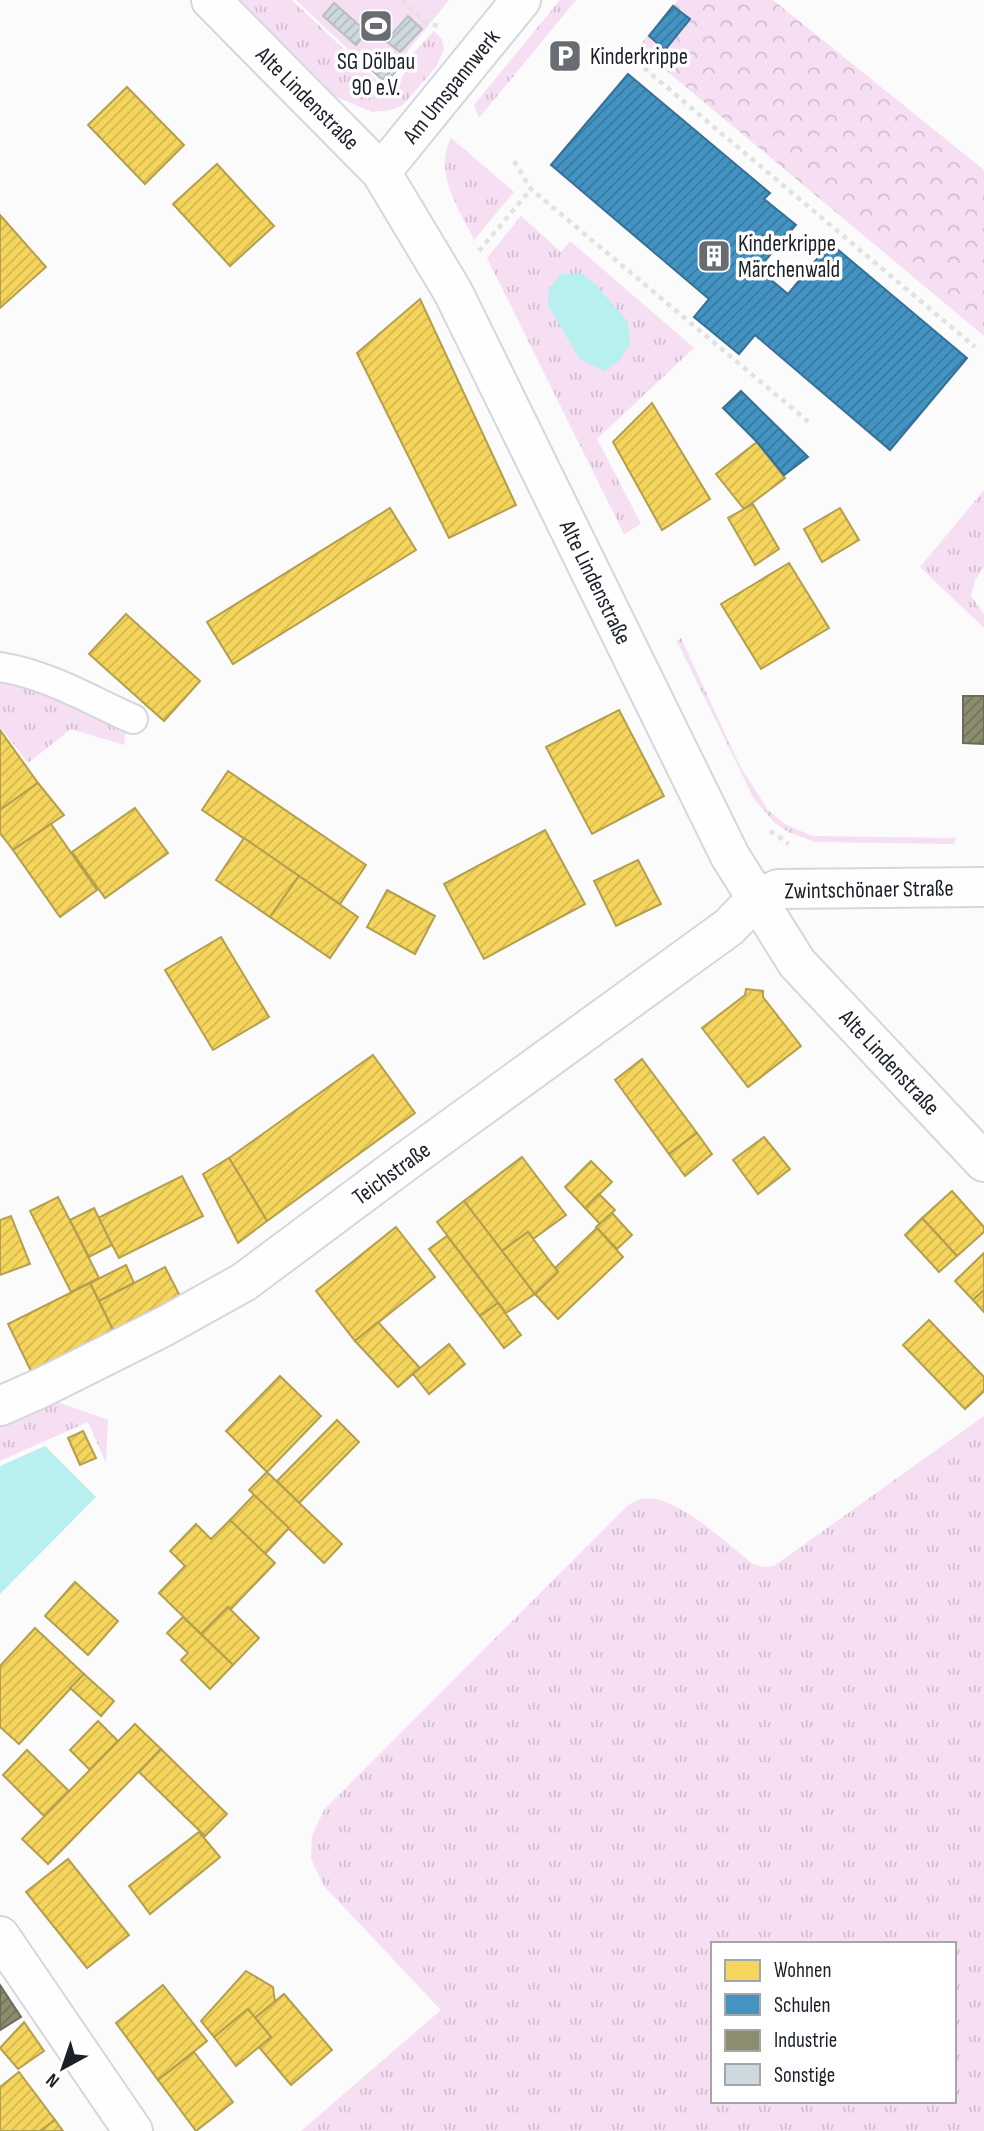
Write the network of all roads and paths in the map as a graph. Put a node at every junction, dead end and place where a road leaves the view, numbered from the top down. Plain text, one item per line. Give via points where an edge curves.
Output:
1 (211, 0) edge
2 (402, 0) edge
3 (521, 0) edge
4 (449, 29) dead end
5 (644, 68) dead end
6 (514, 161) dead end
7 (381, 172) junction
8 (531, 189) junction
9 (444, 274) junction
10 (975, 347) dead end
11 (811, 424) dead end
12 (0, 667) edge
13 (132, 719) dead end
14 (984, 887) edge
15 (756, 899) junction
16 (984, 1162) edge
17 (0, 1406) edge
18 (0, 1936) edge
19 (133, 2131) edge

1 - 7 street, Alte Lindenstraße
2 - 4 path via 427,23
3 - 7 street, Am Umspannwerk
5 - 10 path
6 - 8 path
7 - 9 street, Alte Lindenstraße
8 - 9 path via 473,258
8 - 11 path
9 - 15 street, Alte Lindenstraße via 730,856
12 - 13 lane via 44,679
14 - 15 street, Zwintschönaer Straße via 778,889
15 - 16 street, Alte Lindenstraße via 797,963
15 - 17 street, Teichstraße via 729,927 244,1282
18 - 19 street

